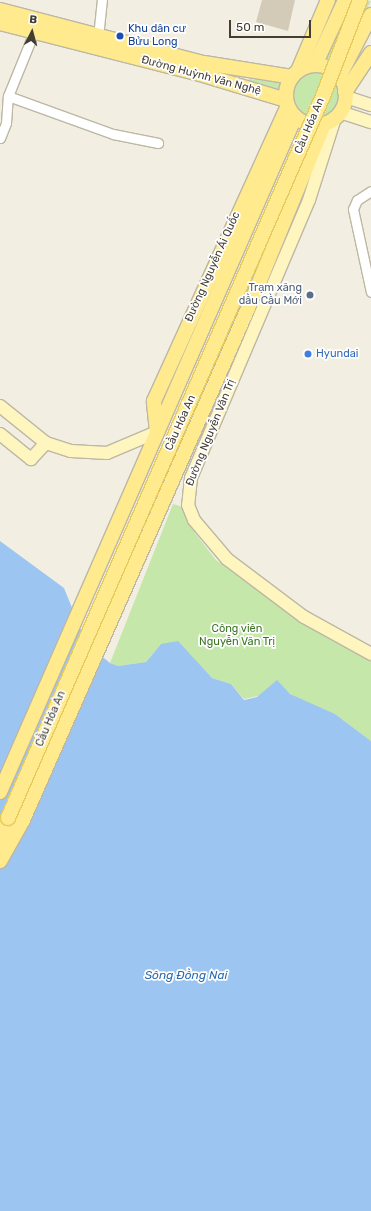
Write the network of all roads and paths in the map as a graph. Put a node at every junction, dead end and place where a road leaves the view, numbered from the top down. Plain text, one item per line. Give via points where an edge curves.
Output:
1 (102, 0) edge
2 (328, 0) edge
3 (345, 0) edge
4 (360, 0) edge
5 (0, 10) edge
6 (371, 15) edge
7 (0, 23) edge
8 (34, 32) junction
9 (98, 37) junction
10 (371, 53) edge
11 (315, 65) junction
12 (295, 74) junction
13 (340, 77) junction
14 (345, 94) junction
15 (8, 96) junction
16 (371, 105) edge
17 (289, 108) junction
18 (333, 118) junction
19 (371, 122) edge
20 (0, 138) edge
21 (158, 143) dead end
22 (304, 172) junction
23 (315, 185) junction
24 (371, 191) edge
25 (259, 200) junction
26 (288, 212) junction
27 (371, 292) edge
28 (0, 406) edge
29 (0, 434) edge
30 (156, 435) junction
31 (46, 443) junction
32 (371, 654) edge
33 (0, 792) edge
34 (0, 845) edge
35 (0, 861) edge

1 - 9 street
2 - 12 main road
3 - 11 main road
4 - 34 main road, Cầu Hóa An, bridge via 323,96 85,639 8,818
5 - 9 main road, Đường Huỳnh Văn Nghệ
6 - 13 main road
7 - 8 main road, Đường Huỳnh Văn Nghệ
8 - 15 street
8 - 17 main road, Đường Huỳnh Văn Nghệ via 200,74
9 - 12 main road, Đường Huỳnh Văn Nghệ via 204,63
10 - 14 main road
11 - 12 main road
11 - 13 main road via 333,71
12 - 17 main road via 286,88
13 - 14 main road
14 - 16 street
14 - 18 main road
15 - 20 street via 6,123
15 - 21 street via 107,132
17 - 18 main road via 310,124
17 - 25 main road, Đường Nguyễn Ái Quốc
17 - 30 main road, Đường Nguyễn Ái Quốc via 154,401
18 - 19 street
18 - 22 main road
18 - 23 street, Đường Nguyễn Văn Trị
22 - 23 street
22 - 26 main road
23 - 32 street, Đường Nguyễn Văn Trị via 191,478 188,504 194,520 227,559 304,617
24 - 27 street via 357,200 353,209
25 - 26 main road
25 - 30 main road, Đường Nguyễn Ái Quốc
26 - 35 main road, Cầu Hóa An via 23,820
28 - 31 street
29 - 31 street via 31,459
30 - 31 street via 107,453 71,452
30 - 33 main road, Cầu Hóa An

